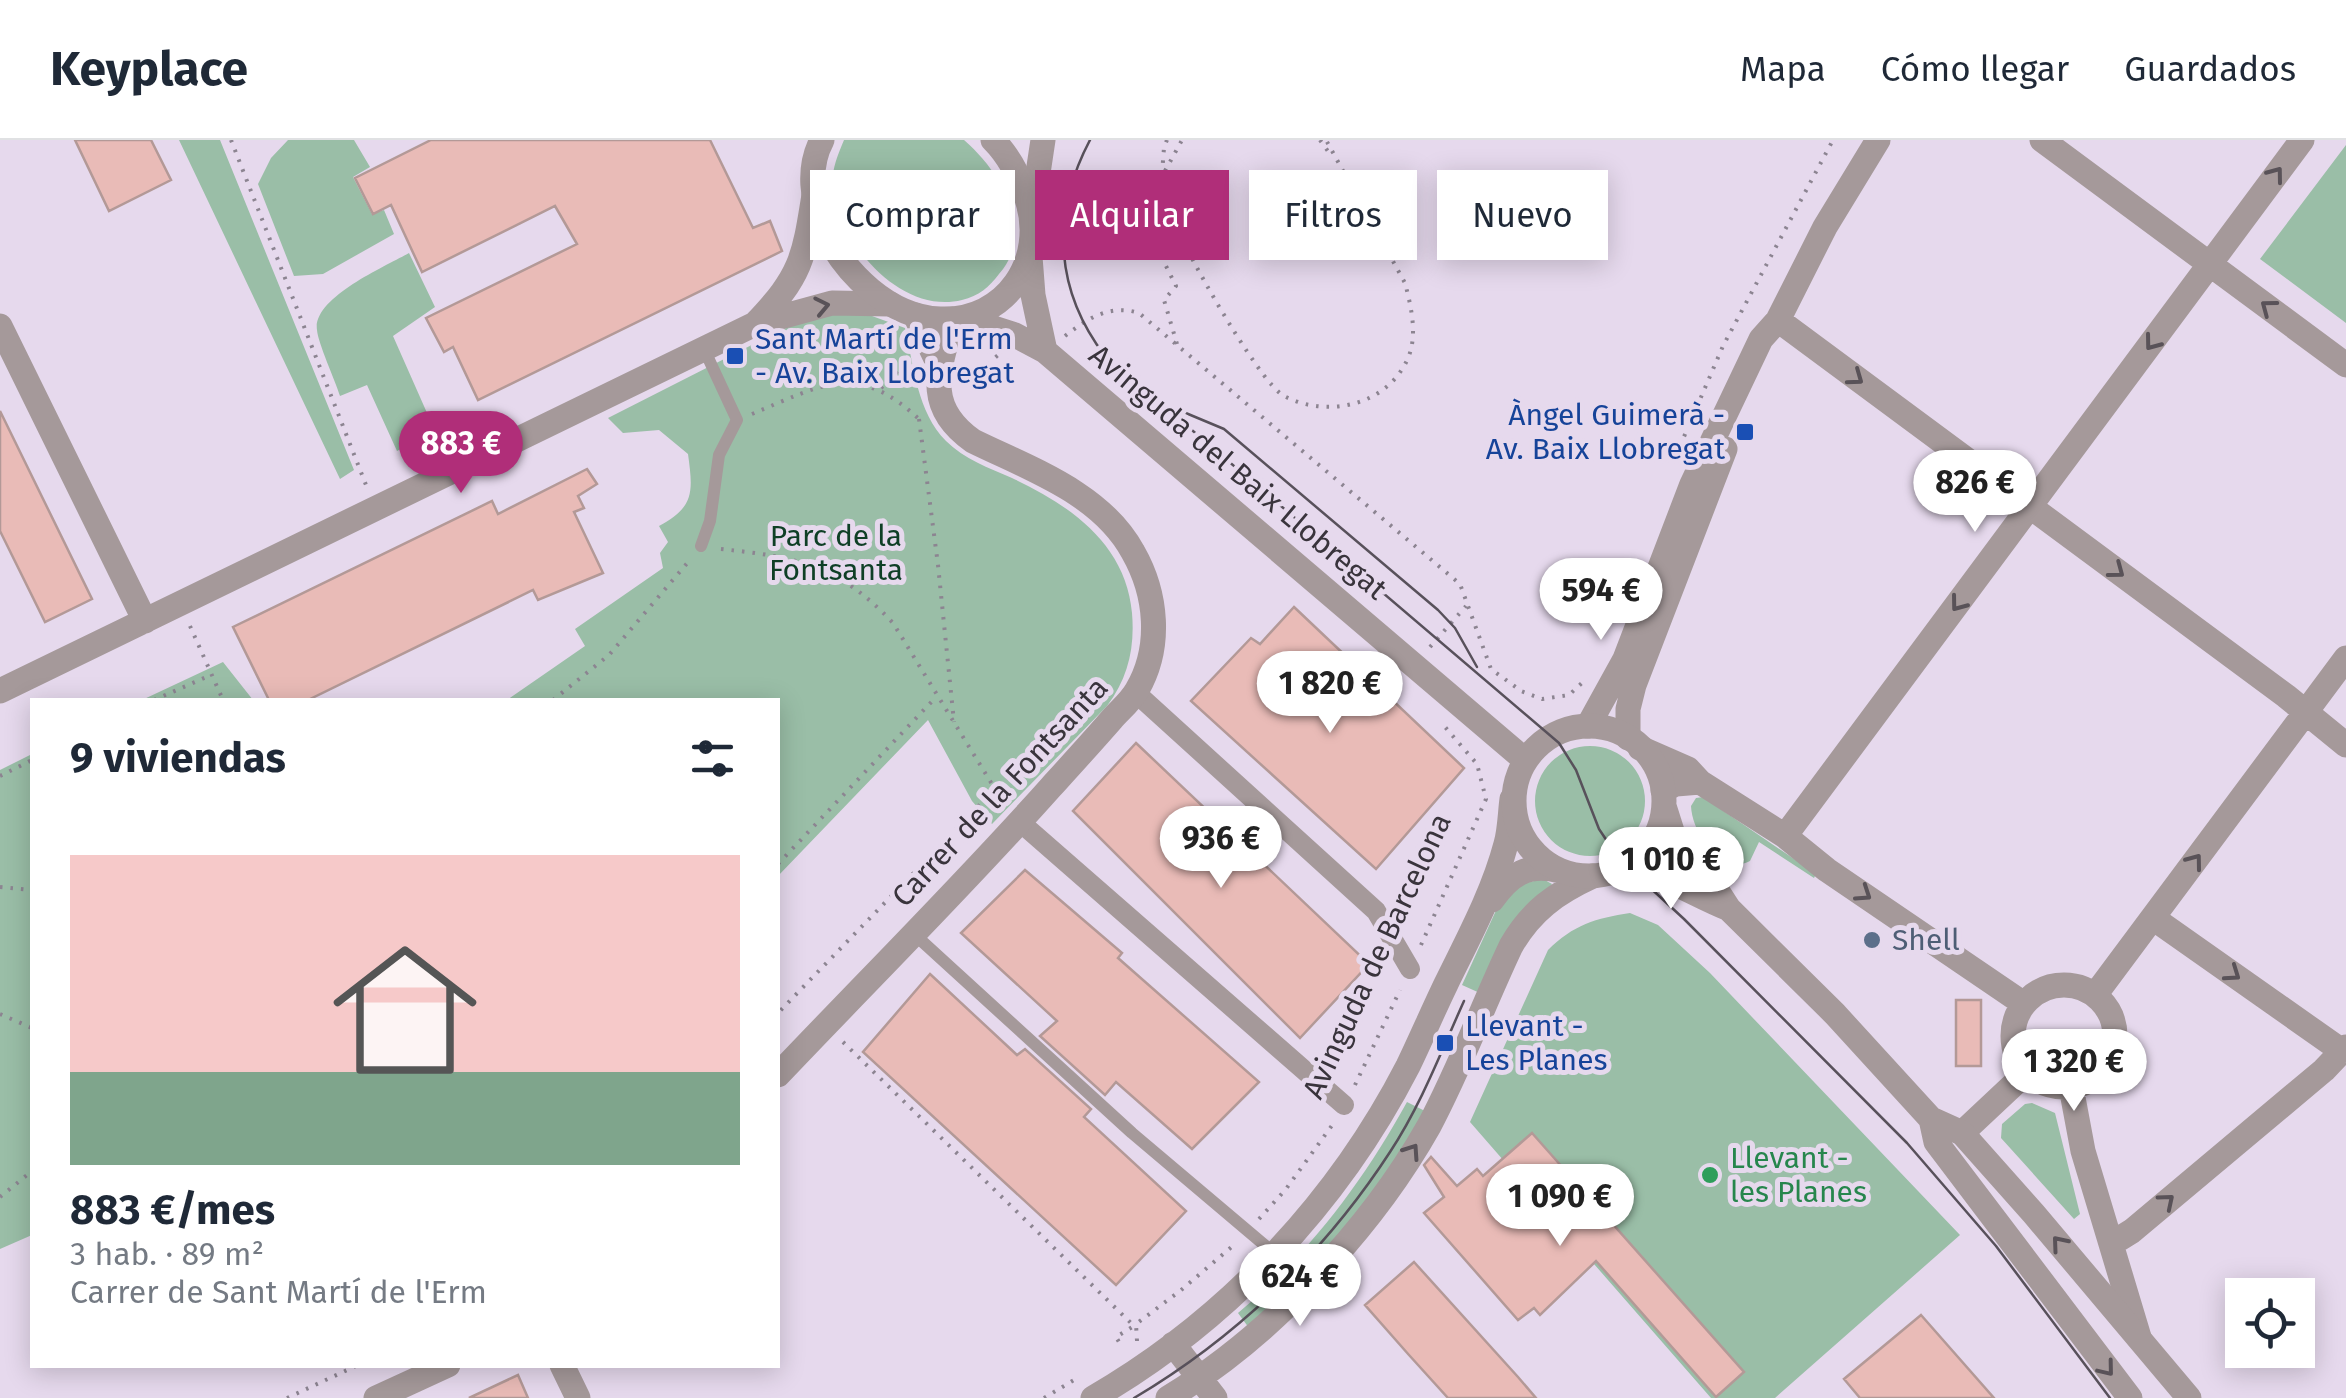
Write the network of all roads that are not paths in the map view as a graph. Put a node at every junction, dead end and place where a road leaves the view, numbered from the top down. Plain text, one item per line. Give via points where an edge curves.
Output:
1 (809, 140) edge
2 (822, 140) edge
3 (993, 140) edge
4 (1044, 140) edge
5 (1878, 140) edge
6 (2042, 140) edge
7 (2302, 140) edge
8 (812, 170) edge
9 (816, 170) edge
10 (810, 204) edge
11 (1032, 213) junction
12 (1030, 256) junction
13 (842, 260) edge
14 (2208, 263) junction
15 (890, 304) junction
16 (915, 315) junction
17 (958, 318) junction
18 (1778, 320) junction
19 (755, 324) junction
20 (0, 326) edge
21 (704, 349) junction
22 (1045, 351) junction
23 (2346, 366) edge
24 (940, 367) junction
25 (2030, 506) junction
26 (701, 546) road end
27 (144, 620) junction
28 (2346, 658) edge
29 (0, 692) edge
30 (1136, 692) junction
31 (2306, 712) junction
32 (1588, 726) junction
33 (1634, 743) junction
34 (2346, 745) edge
35 (1525, 760) junction
36 (1700, 782) junction
37 (1663, 798) junction
38 (1512, 799) junction
39 (1020, 822) junction
40 (1785, 836) junction
41 (1628, 866) junction
42 (1560, 871) junction
43 (1593, 876) junction
44 (1729, 910) junction
45 (1479, 916) junction
46 (2153, 918) junction
47 (914, 934) junction
48 (1410, 970) road end
49 (2095, 995) junction
50 (2024, 1004) junction
51 (2344, 1049) edge
52 (2027, 1072) junction
53 (780, 1073) edge
54 (2071, 1087) junction
55 (1344, 1106) road end
56 (1931, 1119) junction
57 (1962, 1133) junction
58 (2112, 1244) junction
59 (1275, 1255) junction
60 (2139, 1337) junction
61 (1173, 1344) junction
62 (441, 1368) edge
63 (563, 1368) edge
64 (1207, 1389) edge
65 (376, 1398) edge
66 (578, 1398) edge
67 (1093, 1398) edge
68 (1168, 1398) edge
69 (2130, 1398) edge
70 (2189, 1398) edge

1 - 8 street
2 - 9 street
3 - 11 street
4 - 11 street, Avinguda del Baix Llobregat
5 - 18 street
6 - 14 street
14 -> 7 street
10 - 19 street via 801,265
11 - 12 street, Avinguda del Baix Llobregat
12 - 17 street via 1006,297
12 - 22 street, Avinguda del Baix Llobregat
13 - 15 street
23 -> 14 street
14 -> 25 street
15 - 16 street, Avinguda del Baix Llobregat
19 -> 15 street via 832,303
16 - 17 street, Avinguda del Baix Llobregat
16 - 24 street, Carrer de la Fontsanta
17 - 22 street, Avinguda del Baix Llobregat
17 - 24 street, Carrer de la Fontsanta
18 -> 25 street
18 - 32 street via 1761,339 1720,424 1625,659
18 - 33 street via 1634,685 1628,709
19 - 21 street
20 - 27 street
21 - 26 lane via 737,420 718,455
21 - 27 street
22 - 35 street, Avinguda del Baix Llobregat
24 - 30 street, Carrer de la Fontsanta via 939,396 959,432 1095,506 1132,550 1154,614
25 -> 31 street
25 -> 40 street
27 - 29 street
28 - 31 street
30 - 39 street, Carrer de la Fontsanta
30 - 48 street via 1376,911
31 - 34 street
46 -> 31 street
32 - 33 street via 1614,730
32 - 35 street via 1554,736
33 - 36 street via 1688,769
33 - 37 street via 1652,762
35 - 38 street
36 - 37 street via 1676,784
36 - 40 street
37 - 41 street via 1654,840
37 - 44 street via 1677,847
38 - 42 street via 1518,829 1534,854
38 - 45 street via 1507,839
39 - 47 street, Carrer de la Fontsanta
39 - 55 street
40 -> 50 street
41 - 43 street
41 - 44 street
42 - 43 street
42 - 45 street via 1545,866 1516,873
64 -> 43 street via 1356,1230 1428,1127 1525,922 1544,903
44 - 56 street
45 - 59 street via 1384,1107 1330,1191
46 - 49 street
46 -> 51 street
47 - 53 street, Carrer de la Fontsanta
47 - 59 lane
49 - 50 street via 2058,986
49 - 54 street via 2114,1026 2113,1053 2090,1080
50 - 52 street via 2013,1028
58 -> 51 street
52 - 54 street via 2039,1082
52 - 57 street
54 - 58 street
56 - 57 street
56 -> 69 street via 1936,1142
60 -> 57 street
58 - 60 street
59 - 61 street
60 - 70 street
61 - 64 street
61 - 67 street
62 - 65 street
63 - 66 street
64 - 68 street

